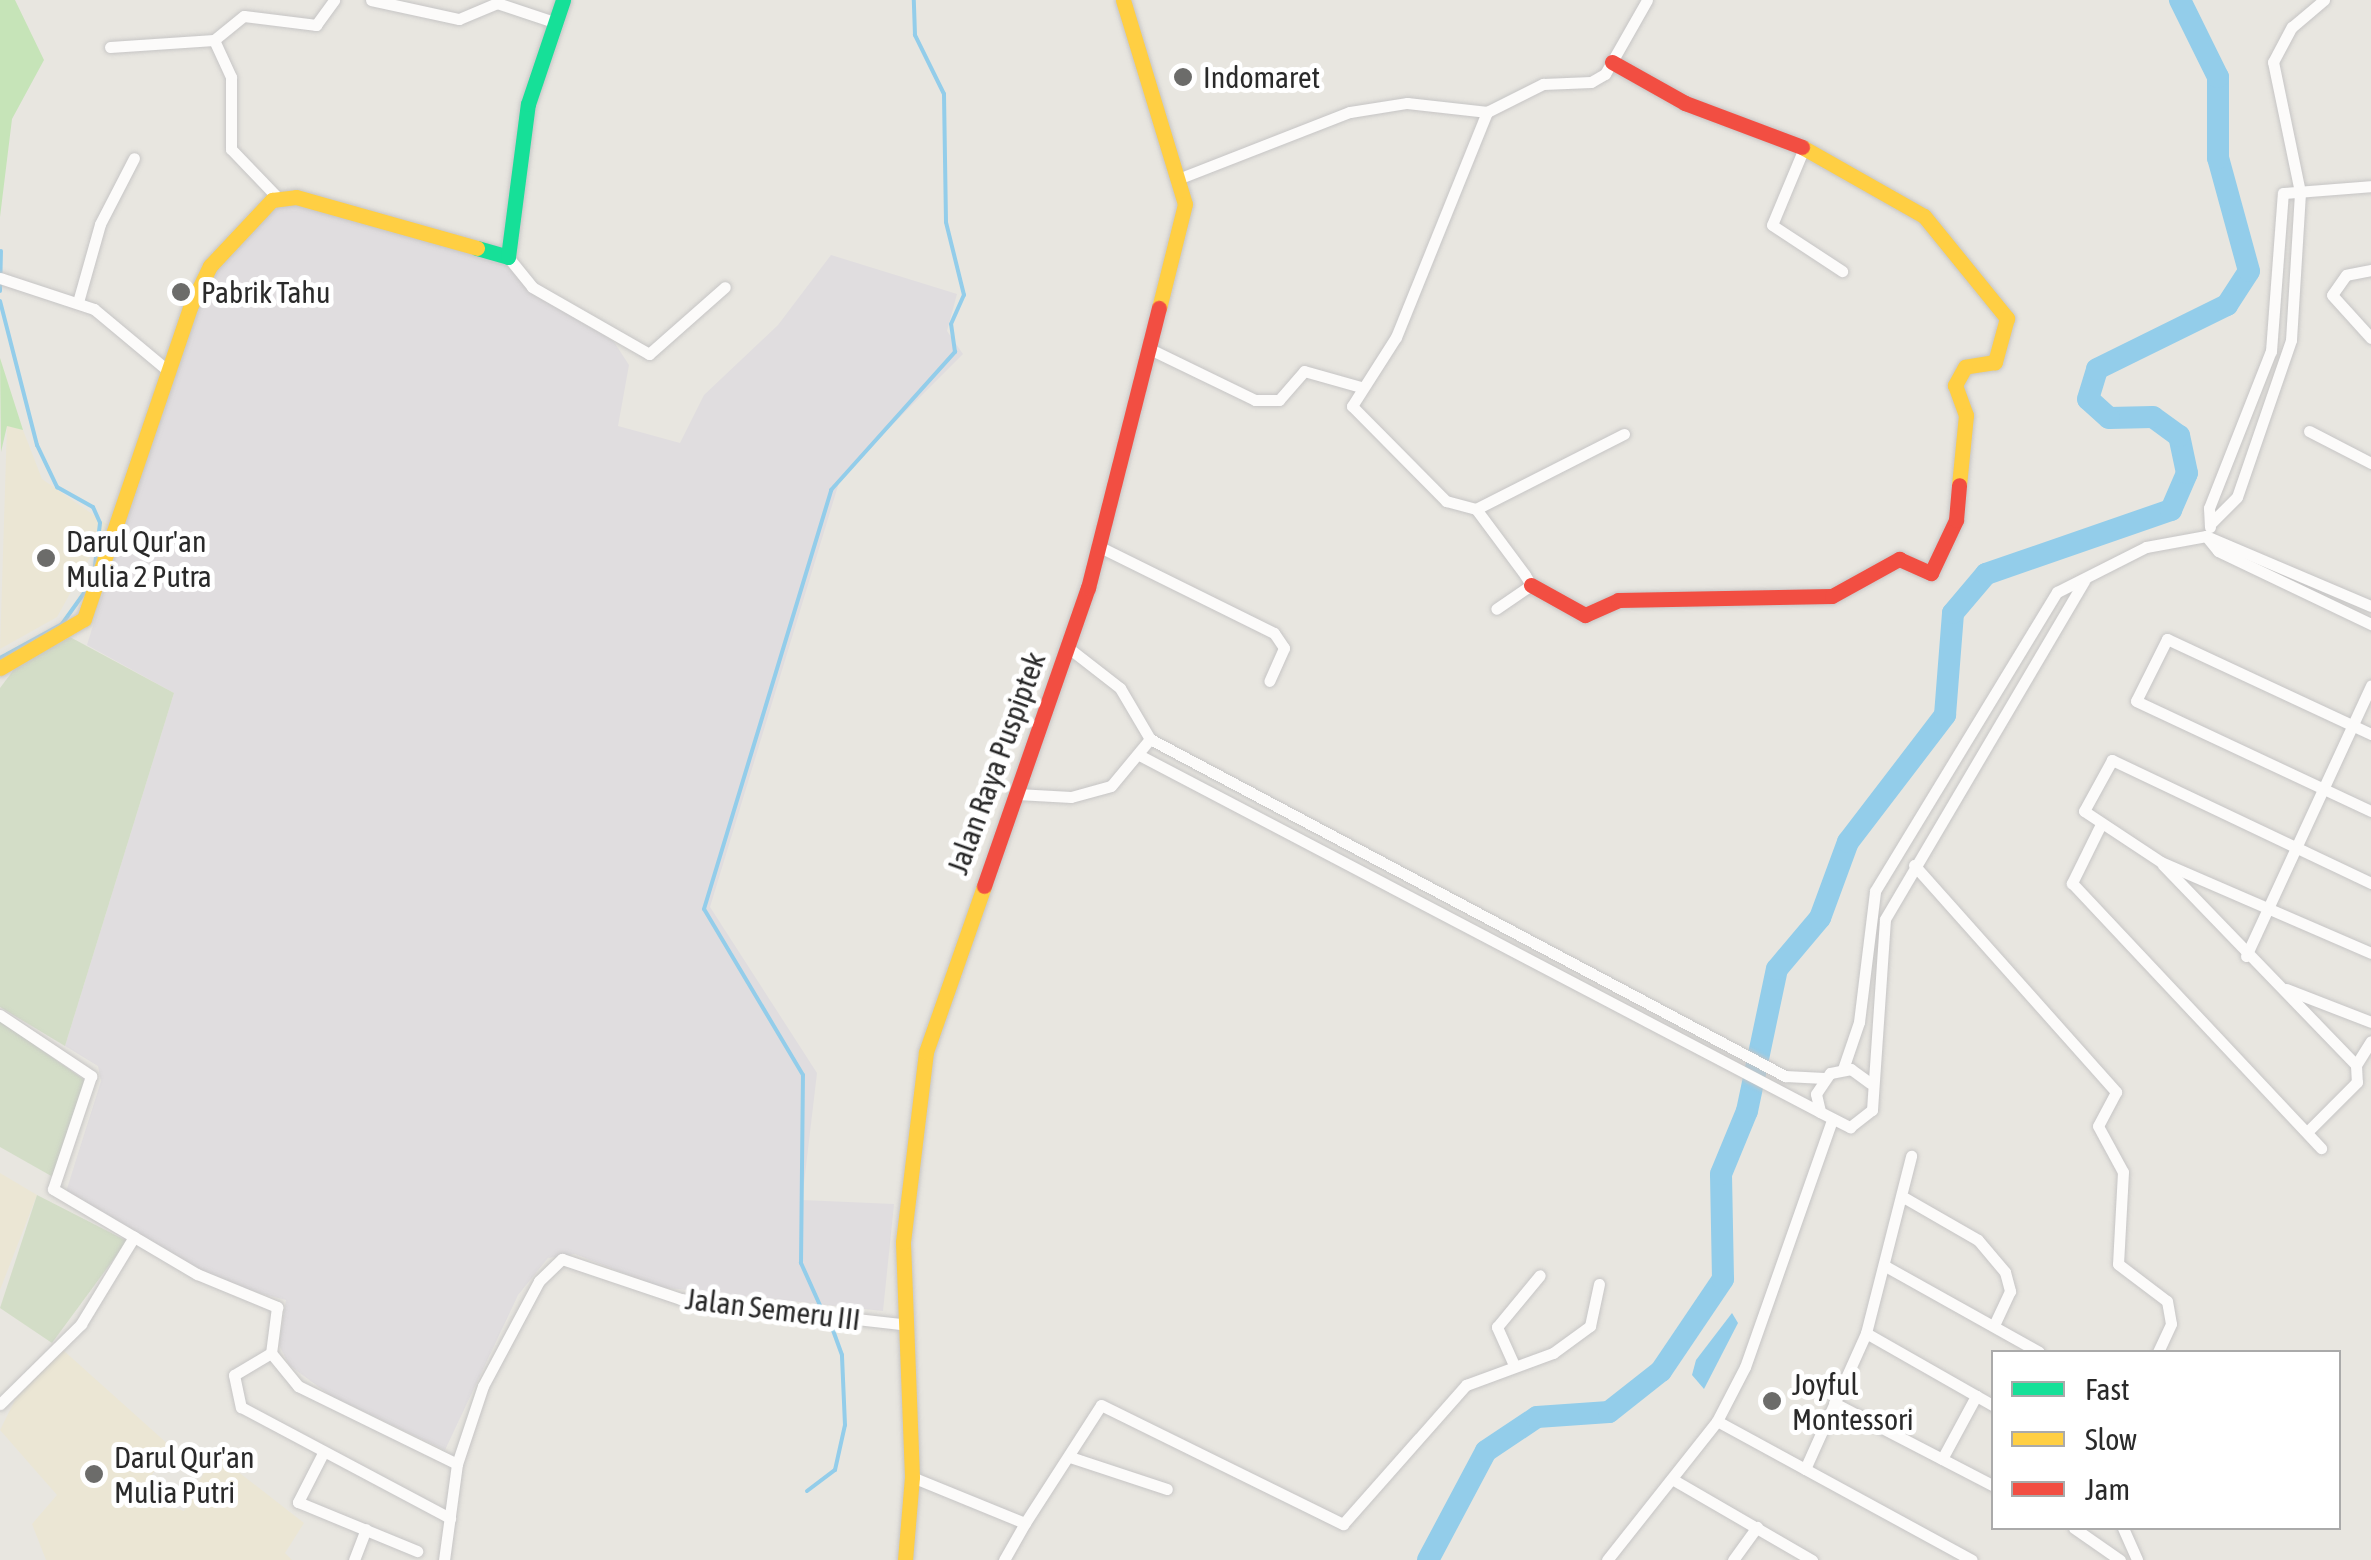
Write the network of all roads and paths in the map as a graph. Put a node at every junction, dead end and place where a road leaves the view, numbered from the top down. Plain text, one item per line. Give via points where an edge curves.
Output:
1 (334, 0) edge
2 (372, 0) edge
3 (564, 0) edge
4 (1123, 0) edge
5 (1647, 0) edge
6 (2324, 0) edge
7 (554, 22) junction
8 (214, 40) junction
9 (110, 47) dead end
10 (1612, 62) junction
11 (1487, 112) junction
12 (1804, 148) junction
13 (134, 158) dead end
14 (1183, 177) junction
15 (2371, 186) edge
16 (2300, 192) junction
17 (276, 196) junction
18 (508, 257) junction
19 (2371, 270) edge
20 (1842, 271) dead end
21 (2, 279) edge
22 (725, 287) dead end
23 (78, 302) junction
24 (2371, 338) edge
25 (1154, 351) junction
26 (166, 369) junction
27 (1361, 386) junction
28 (2250, 418) junction
29 (2268, 423) junction
30 (2309, 431) dead end
31 (1624, 434) dead end
32 (2371, 463) edge
33 (1476, 509) junction
34 (2212, 522) junction
35 (2206, 536) junction
36 (1100, 547) junction
37 (2084, 581) junction
38 (1531, 585) junction
39 (2371, 606) edge
40 (1496, 608) dead end
41 (2371, 624) edge
42 (1066, 646) junction
43 (2016, 662) junction
44 (0, 668) edge
45 (2035, 671) junction
46 (1269, 681) dead end
47 (2371, 685) edge
48 (2354, 726) junction
49 (2371, 734) edge
50 (1150, 739) junction
51 (1141, 756) junction
52 (2325, 789) junction
53 (1017, 794) junction
54 (2371, 810) edge
55 (2100, 826) junction
56 (2298, 848) junction
57 (2161, 862) junction
58 (1914, 865) junction
59 (2371, 883) edge
60 (2272, 910) junction
61 (2371, 953) edge
62 (2246, 956) junction
63 (2280, 987) junction
64 (0, 1014) edge
65 (2371, 1022) edge
66 (2371, 1041) edge
67 (2356, 1066) junction
68 (1843, 1069) junction
69 (1824, 1078) junction
70 (1870, 1083) junction
71 (1820, 1112) junction
72 (1832, 1123) junction
73 (2308, 1132) junction
74 (2321, 1148) dead end
75 (1911, 1156) dead end
76 (1905, 1198) junction
77 (134, 1237) junction
78 (1888, 1266) junction
79 (1540, 1275) dead end
80 (1599, 1284) dead end
81 (902, 1324) junction
82 (1994, 1326) junction
83 (1866, 1334) junction
84 (2036, 1350) edge
85 (2159, 1350) edge
86 (272, 1352) junction
87 (1514, 1365) junction
88 (1976, 1396) junction
89 (1834, 1403) junction
90 (0, 1404) edge
91 (1991, 1404) edge
92 (1717, 1421) junction
93 (322, 1455) junction
94 (1070, 1457) junction
95 (1942, 1459) junction
96 (457, 1464) junction
97 (1806, 1469) junction
98 (912, 1477) junction
99 (1672, 1479) junction
100 (1991, 1484) edge
101 (1168, 1488) dead end
102 (450, 1518) junction
103 (1025, 1523) junction
104 (1757, 1527) junction
105 (366, 1529) junction
106 (2124, 1530) edge
107 (2096, 1533) edge
108 (417, 1551) dead end
109 (354, 1560) edge
110 (444, 1560) edge
111 (905, 1560) edge
112 (1004, 1560) edge
113 (1607, 1560) edge
114 (1733, 1560) edge
115 (1812, 1560) edge
116 (1972, 1560) edge
117 (2120, 1560) edge
118 (2136, 1560) edge

1 - 8 street via 316,25 244,16
2 - 7 street via 459,19 496,3
3 - 7 street
4 - 14 street, Jalan Raya Puspiptek
5 - 10 street
6 - 16 street via 2292,27 2273,62
7 - 18 street via 528,104
8 - 9 street
8 - 17 street via 231,76 231,149
10 - 11 street via 1591,82 1543,84
10 - 12 street via 1662,92
11 - 14 street via 1383,104
11 - 27 street via 1396,337
12 - 20 street via 1773,230
12 - 38 street via 1940,228 2006,314 1995,362 1966,367 1955,385 1966,424 1956,520 1940,566 1927,574 1890,561 1832,596 1618,600 1585,615
13 - 23 street via 100,224
14 - 25 street, Jalan Raya Puspiptek
15 - 16 street
16 - 28 street via 2284,192 2276,328
16 - 29 street via 2298,303
17 - 18 street
17 - 26 street via 210,266
18 - 22 street via 532,287 650,354
19 - 24 street via 2346,274 2332,295
21 - 23 street
23 - 26 street
25 - 27 street via 1256,400 1278,400 1304,371
25 - 36 street, Jalan Raya Puspiptek
26 - 44 street via 99,592 84,619
27 - 33 street via 1356,416 1446,501
28 - 29 street
28 - 34 street via 2208,508
29 - 34 street via 2229,514
30 - 32 street
31 - 33 street
33 - 38 street
34 - 35 street
35 - 37 street via 2146,547
35 - 39 street
35 - 41 street via 2218,551
36 - 42 street, Jalan Raya Puspiptek
36 - 46 street via 1274,633 1284,648
37 - 43 street via 2057,592
37 - 45 street
38 - 40 street
42 - 50 street via 1120,688
42 - 53 street, Jalan Raya Puspiptek
43 - 45 street
43 - 68 street via 1875,890 1859,1022
45 - 58 street
47 - 48 street
48 - 49 street
48 - 52 street
48 - 52 street via 2167,638 2143,686 2138,705
50 - 51 street
50 - 69 street via 1785,1076
51 - 53 street via 1093,792
51 - 71 street
52 - 54 street
52 - 56 street
53 - 81 street, Jalan Raya Puspiptek via 926,1052
55 - 56 street via 2084,813 2112,760
55 - 57 street
55 - 73 street via 2072,883
56 - 59 street
56 - 60 street
57 - 60 street
57 - 62 street
58 - 70 street via 1885,918
58 - 85 street via 2116,1092 2098,1126 2123,1172 2127,1232 2118,1264 2167,1301 2172,1324
60 - 61 street
60 - 62 street
62 - 63 street
63 - 65 street
63 - 67 street
64 - 77 street via 91,1076 53,1189
66 - 67 street
67 - 73 street via 2357,1082
68 - 69 street
68 - 70 street
69 - 71 street
70 - 72 street via 1867,1118
71 - 72 street
72 - 92 street via 1772,1306
73 - 74 street
75 - 76 street
76 - 78 street
76 - 82 street via 1978,1240 2005,1272 2010,1290
77 - 86 street via 277,1307
77 - 90 street via 81,1324
78 - 82 street
78 - 83 street
79 - 87 street via 1497,1327
80 - 87 street via 1590,1326
81 - 96 street, Jalan Semeru III via 681,1299 562,1258 491,1367
81 - 98 street, Jalan Raya Puspiptek
82 - 84 street
83 - 88 street
83 - 89 street
86 - 93 street via 234,1375 234,1399
86 - 96 street via 298,1386
87 - 94 street via 1458,1393 1343,1524 1104,1405 1092,1410
88 - 91 street
88 - 95 street
89 - 95 street
89 - 97 street
92 - 97 street
92 - 99 street
93 - 102 street
93 - 105 street via 298,1502
94 - 101 street
94 - 103 street
95 - 100 street
96 - 102 street, Jalan Semeru III
97 - 116 street
98 - 103 street
98 - 111 street, Jalan Raya Puspiptek
99 - 104 street
99 - 113 street
102 - 110 street, Jalan Semeru III
103 - 112 street
104 - 114 street
104 - 115 street
105 - 108 street
105 - 109 street
106 - 118 street
107 - 117 street

